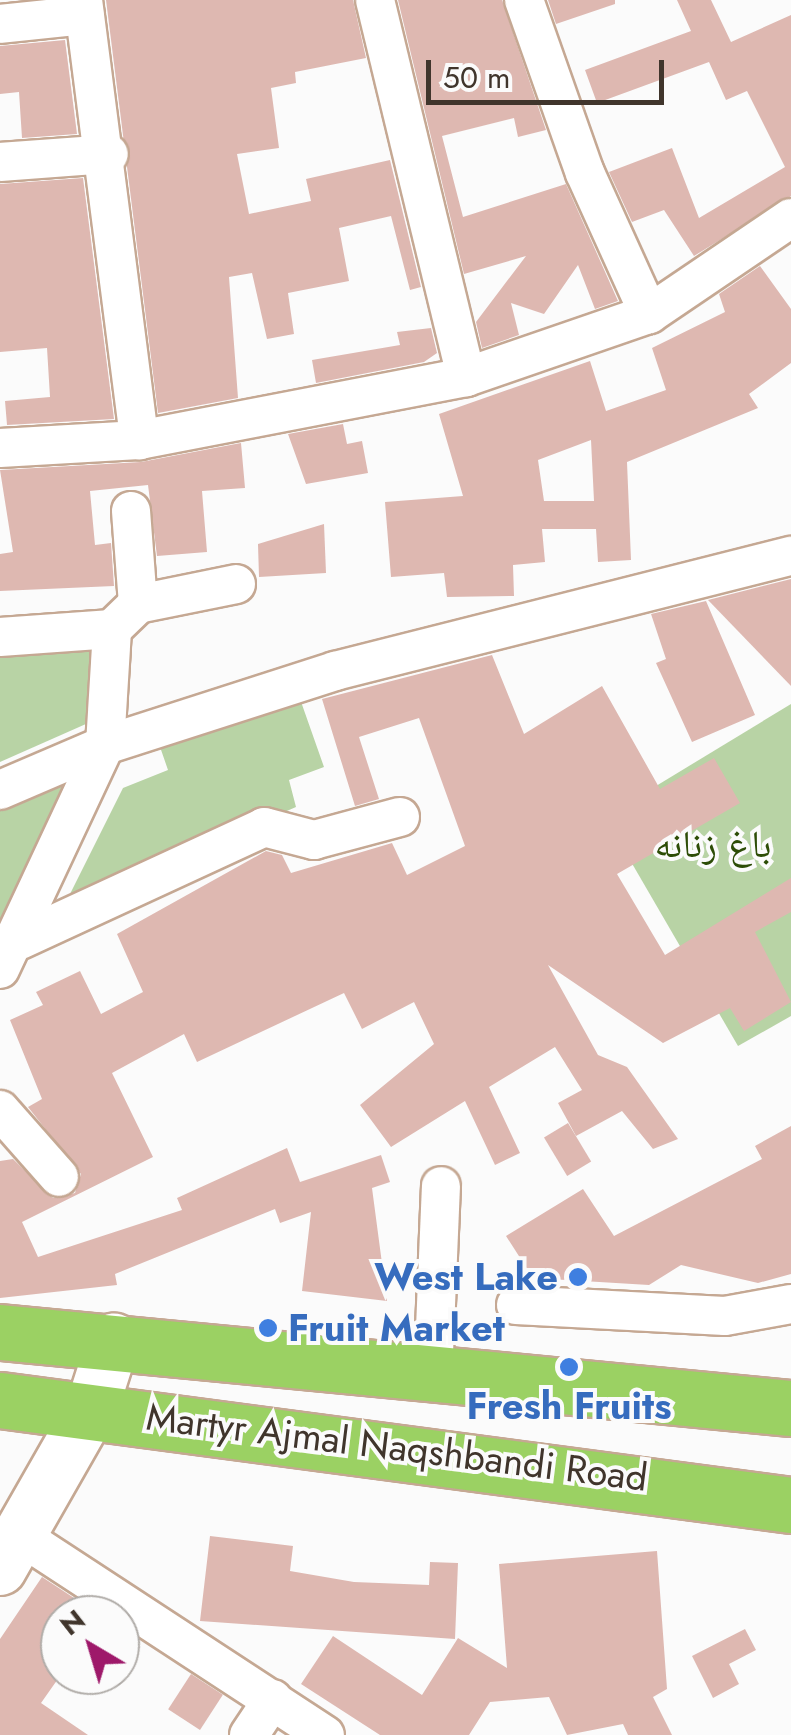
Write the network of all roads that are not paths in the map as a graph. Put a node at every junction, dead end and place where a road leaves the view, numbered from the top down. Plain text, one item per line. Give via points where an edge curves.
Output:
1 (375, 0) edge
2 (524, 0) edge
3 (84, 7) edge
4 (0, 24) edge
5 (109, 154) junction
6 (0, 162) edge
7 (791, 218) edge
8 (649, 314) junction
9 (466, 377) junction
10 (139, 440) junction
11 (0, 448) edge
12 (131, 510) dead end
13 (791, 556) edge
14 (236, 584) dead end
15 (125, 616) junction
16 (0, 637) edge
17 (105, 744) junction
18 (0, 790) edge
19 (400, 817) dead end
20 (10, 954) edge
21 (0, 1110) edge
22 (59, 1177) dead end
23 (441, 1186) dead end
24 (516, 1304) dead end
25 (791, 1304) edge
26 (0, 1332) edge
27 (114, 1339) junction
28 (432, 1376) junction
29 (0, 1400) edge
30 (92, 1408) junction
31 (791, 1408) edge
32 (791, 1505) edge
33 (11, 1553) edge
34 (273, 1699) junction
35 (249, 1735) edge
36 (325, 1735) edge

1 - 9 street
2 - 8 street via 584,173
3 - 4 street
3 - 5 street
5 - 6 street
5 - 10 street
7 - 8 street
8 - 9 street
9 - 10 street
10 - 11 street
12 - 15 street
13 - 17 street via 335,671
14 - 15 street
15 - 16 street
15 - 17 street
17 - 18 street
17 - 20 street
19 - 20 street via 314,840 264,827
21 - 22 street
23 - 28 street
24 - 25 street via 725,1316
26 - 27 highway, Martyr Ajmal Naqshbandi Road
27 - 28 highway, Martyr Ajmal Naqshbandi Road
27 - 30 main road
28 - 31 highway, Martyr Ajmal Naqshbandi Road
29 - 30 highway, Martyr Ajmal Naqshbandi Road
30 - 32 highway, Martyr Ajmal Naqshbandi Road
30 - 33 main road
33 - 34 street
34 - 35 street
34 - 36 street

